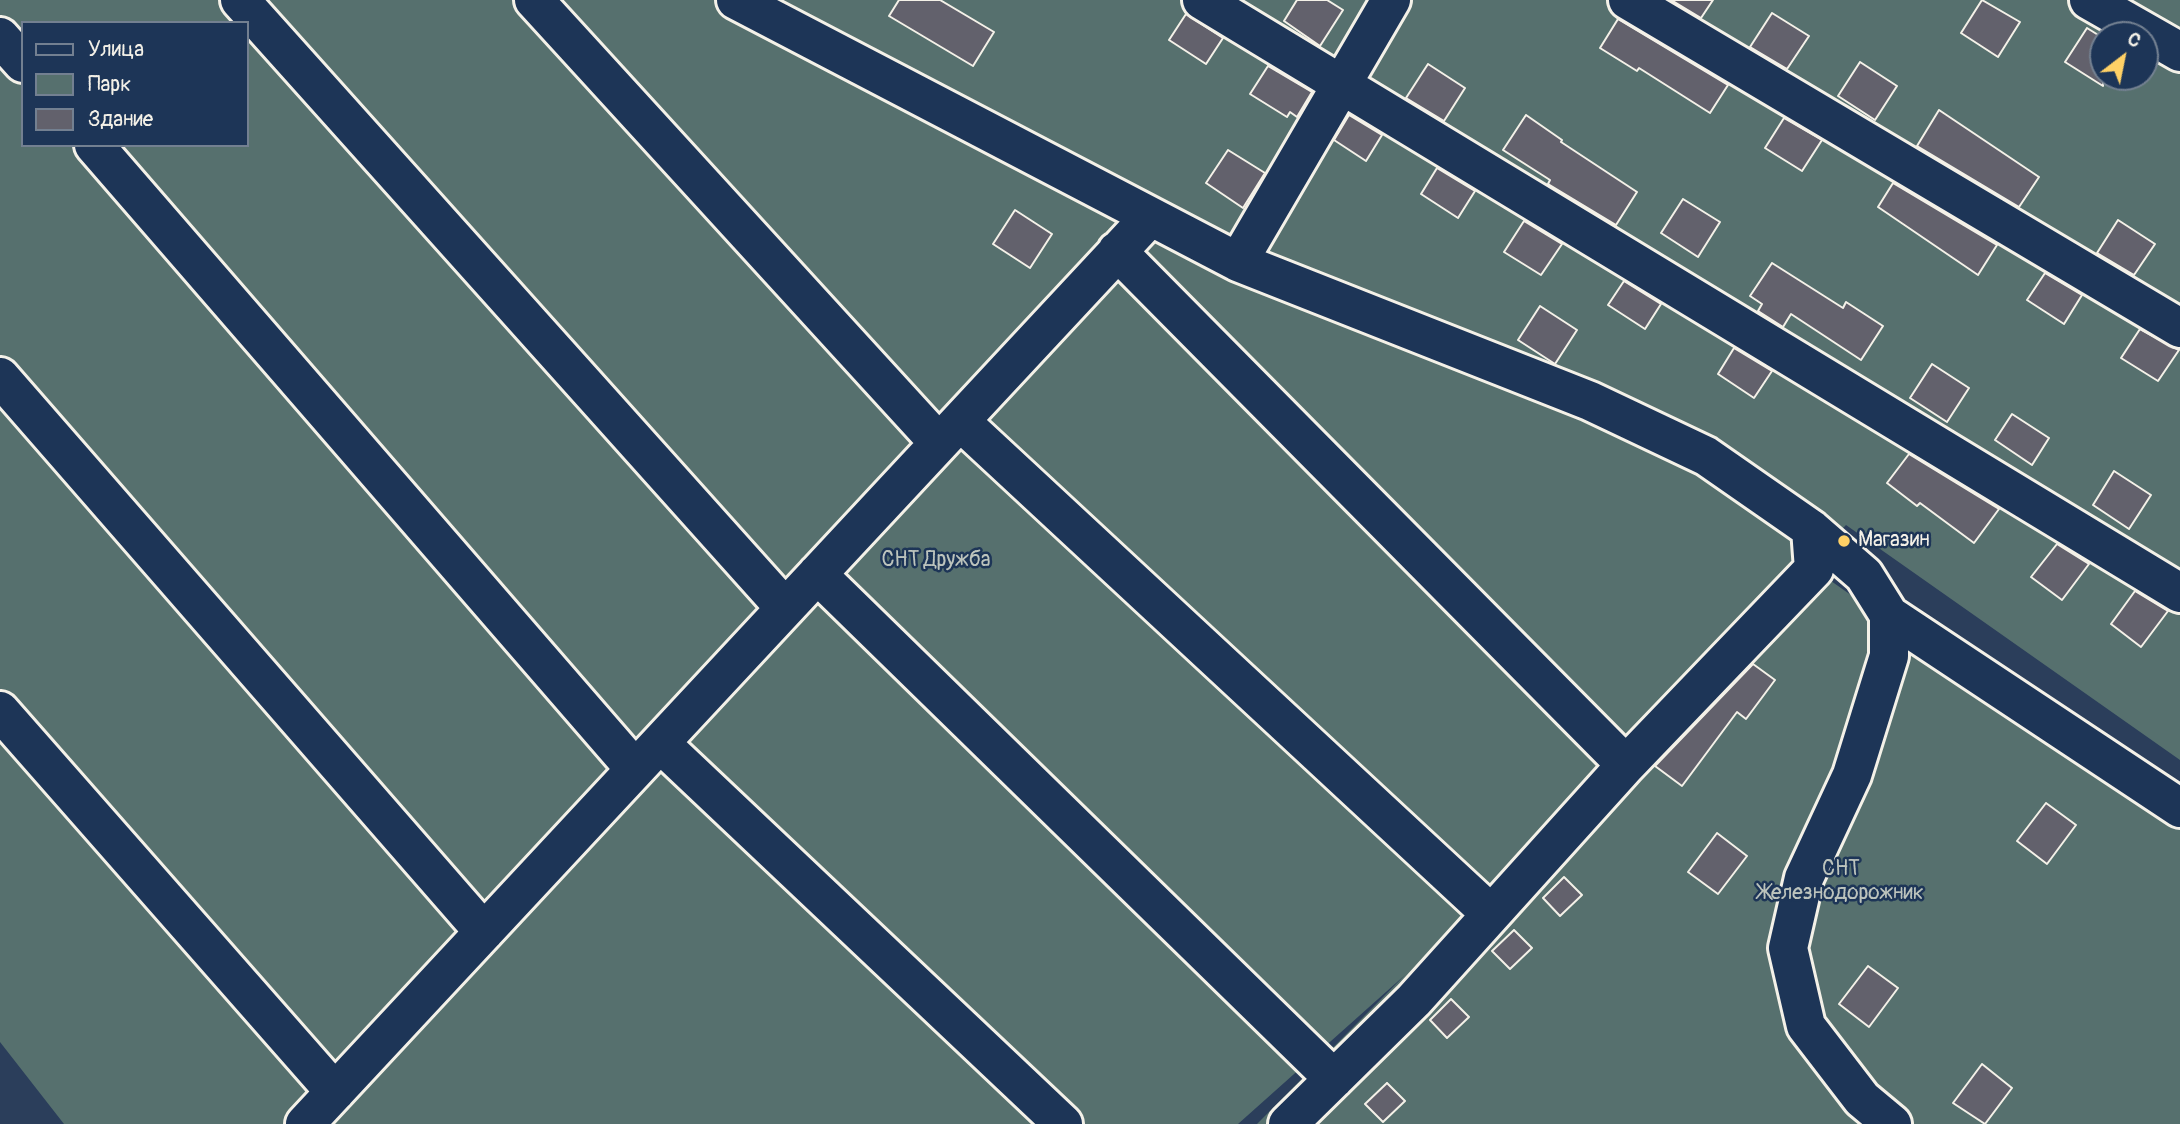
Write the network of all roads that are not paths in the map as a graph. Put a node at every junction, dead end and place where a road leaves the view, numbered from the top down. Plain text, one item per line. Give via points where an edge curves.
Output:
1 (240, 0) edge
2 (534, 0) edge
3 (736, 0) edge
4 (1202, 0) edge
5 (1391, 0) edge
6 (1628, 0) edge
7 (2089, 0) edge
8 (0, 37) edge
9 (2180, 52) edge
10 (21, 61) edge
11 (1342, 83) junction
12 (96, 147) edge
13 (1149, 218) junction
14 (1118, 251) junction
15 (1238, 262) junction
16 (2180, 328) edge
17 (0, 377) edge
18 (950, 432) junction
19 (1811, 529) junction
20 (817, 574) junction
21 (2180, 593) edge
22 (785, 608) junction
23 (1889, 615) junction
24 (0, 711) edge
25 (647, 756) junction
26 (1626, 765) junction
27 (2180, 808) edge
28 (1491, 914) junction
29 (484, 932) junction
30 (1334, 1079) junction
31 (335, 1092) junction
32 (304, 1124) edge
33 (1063, 1124) edge
34 (1288, 1124) edge
35 (1892, 1124) edge

1 - 22 street
2 - 18 street
3 - 13 street
4 - 11 street
5 - 11 street
6 - 16 street
7 - 9 street
8 - 10 street
11 - 15 street
11 - 21 street
12 - 25 street
13 - 14 street
13 - 15 street
14 - 18 street
14 - 26 street
15 - 19 street via 1601,407 1706,456
17 - 29 street
18 - 20 street
18 - 28 street
19 - 23 street via 1864,575
19 - 26 street via 1814,569
20 - 22 street
20 - 30 street
22 - 25 street
23 - 27 street
23 - 35 street via 1889,656 1852,775 1804,878 1788,948 1806,1026 1862,1099
24 - 31 street
25 - 29 street
25 - 33 street
26 - 28 street
28 - 30 street
29 - 31 street
30 - 34 street
31 - 32 street

